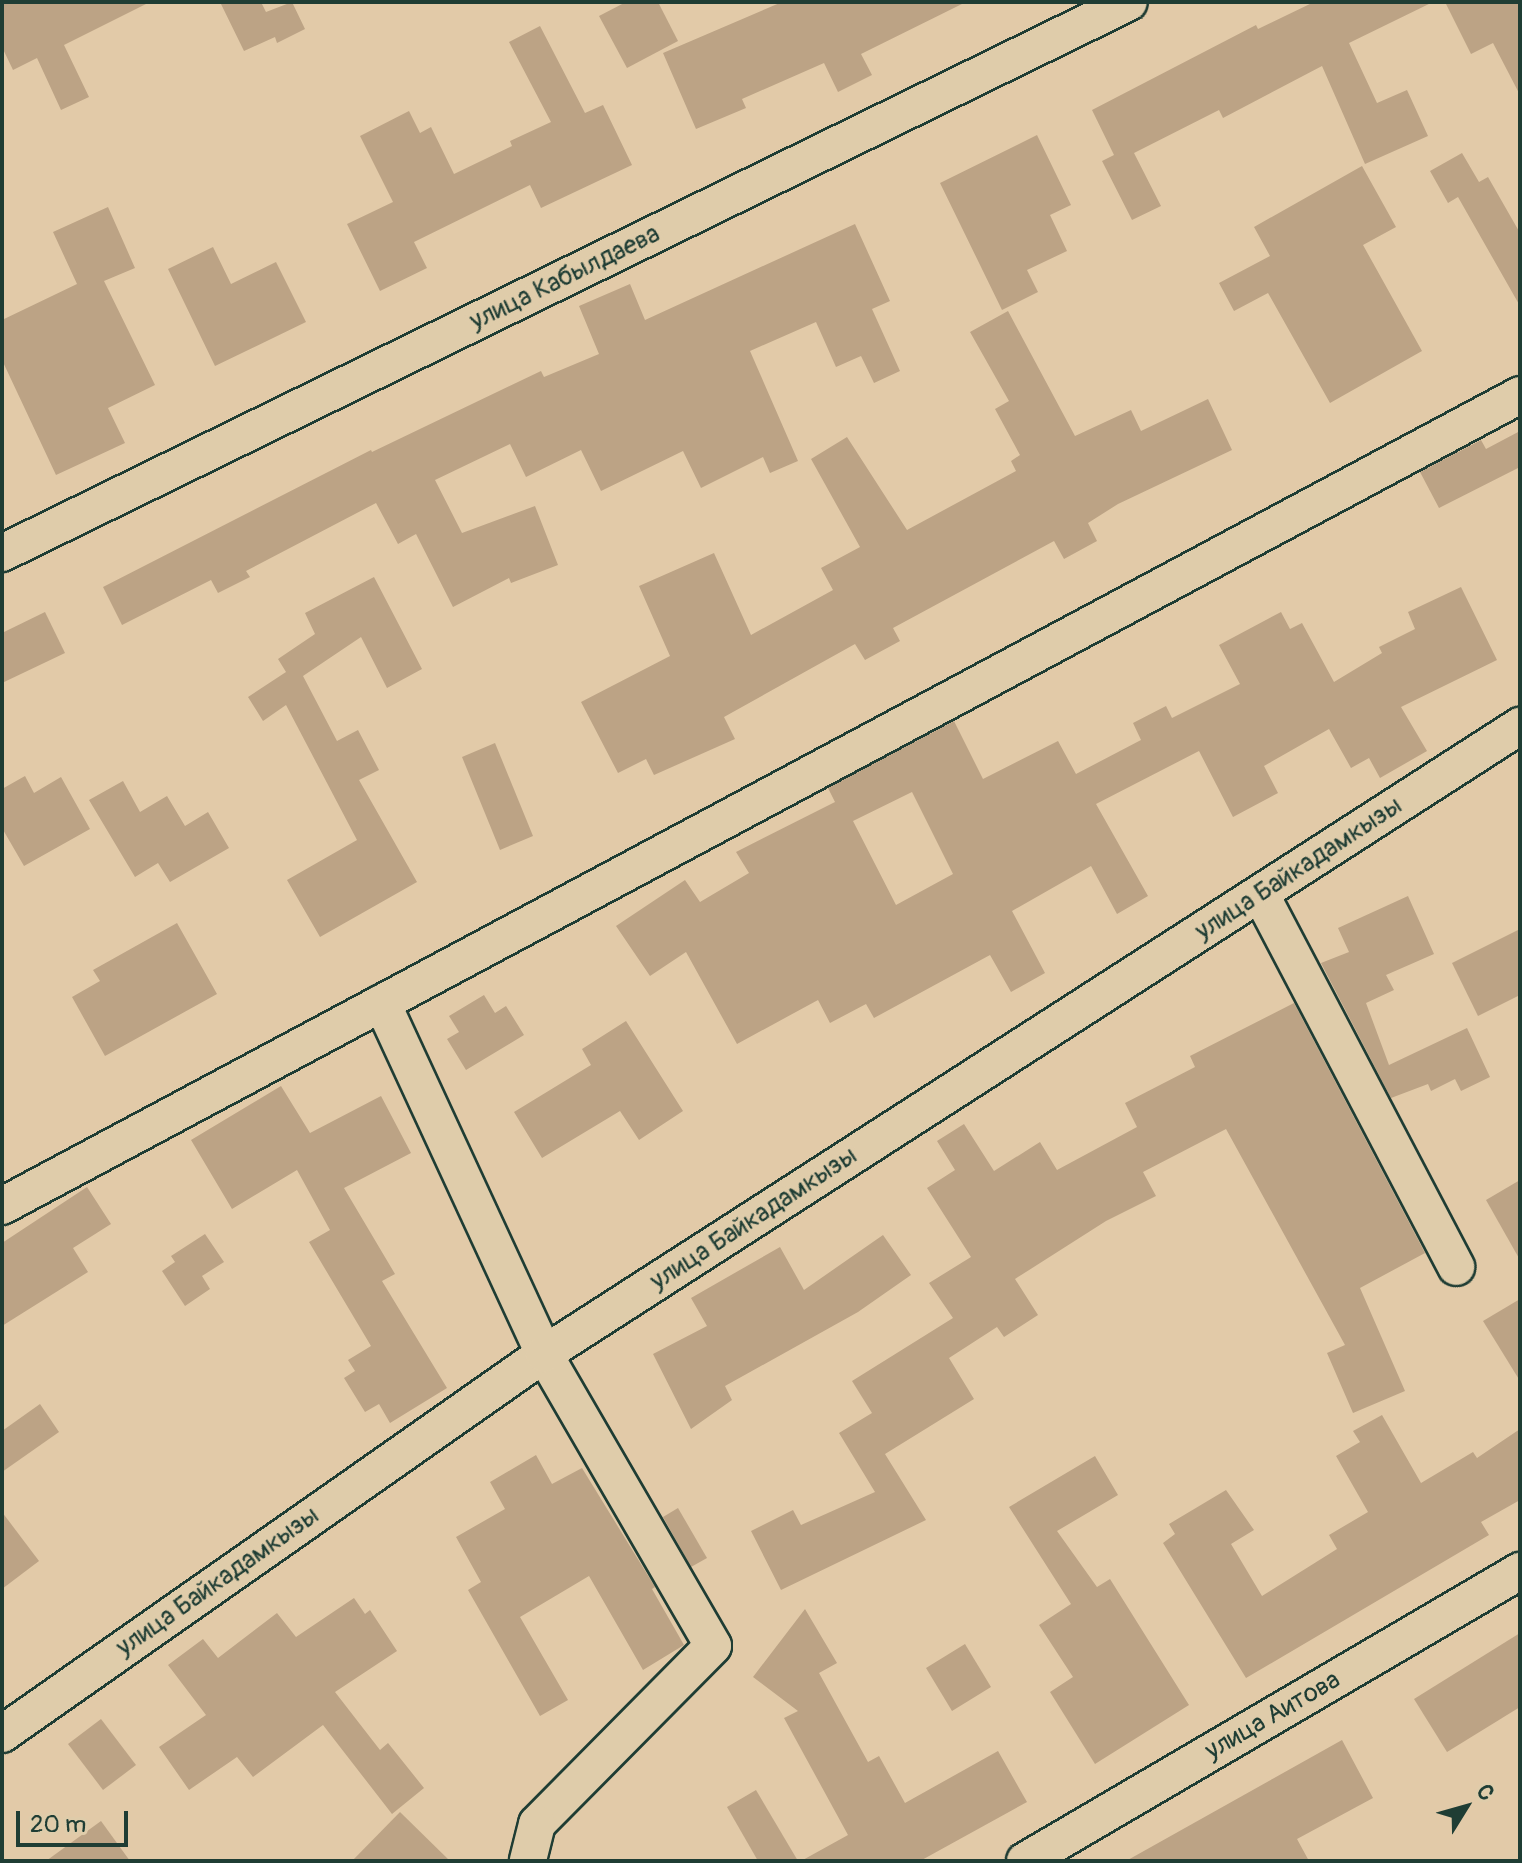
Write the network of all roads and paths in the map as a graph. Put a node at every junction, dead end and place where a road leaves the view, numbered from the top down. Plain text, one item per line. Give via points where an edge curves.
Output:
1 (1129, 2) edge
2 (1520, 395) edge
3 (2, 553) edge
4 (1520, 726) edge
5 (1261, 895) junction
6 (382, 1003) junction
7 (2, 1206) edge
8 (1456, 1267) dead end
9 (544, 1354) junction
10 (1520, 1571) edge
11 (2, 1734) edge
12 (528, 1861) edge
13 (1025, 1861) edge

1 - 3 street, улица Кабылдаева
2 - 6 street
4 - 5 street, улица Байкадамкызы
5 - 8 street
5 - 9 street, улица Байкадамкызы
6 - 7 street
6 - 9 street
9 - 11 street, улица Байкадамкызы
9 - 12 street via 713,1646 537,1824
10 - 13 street, улица Аитова

